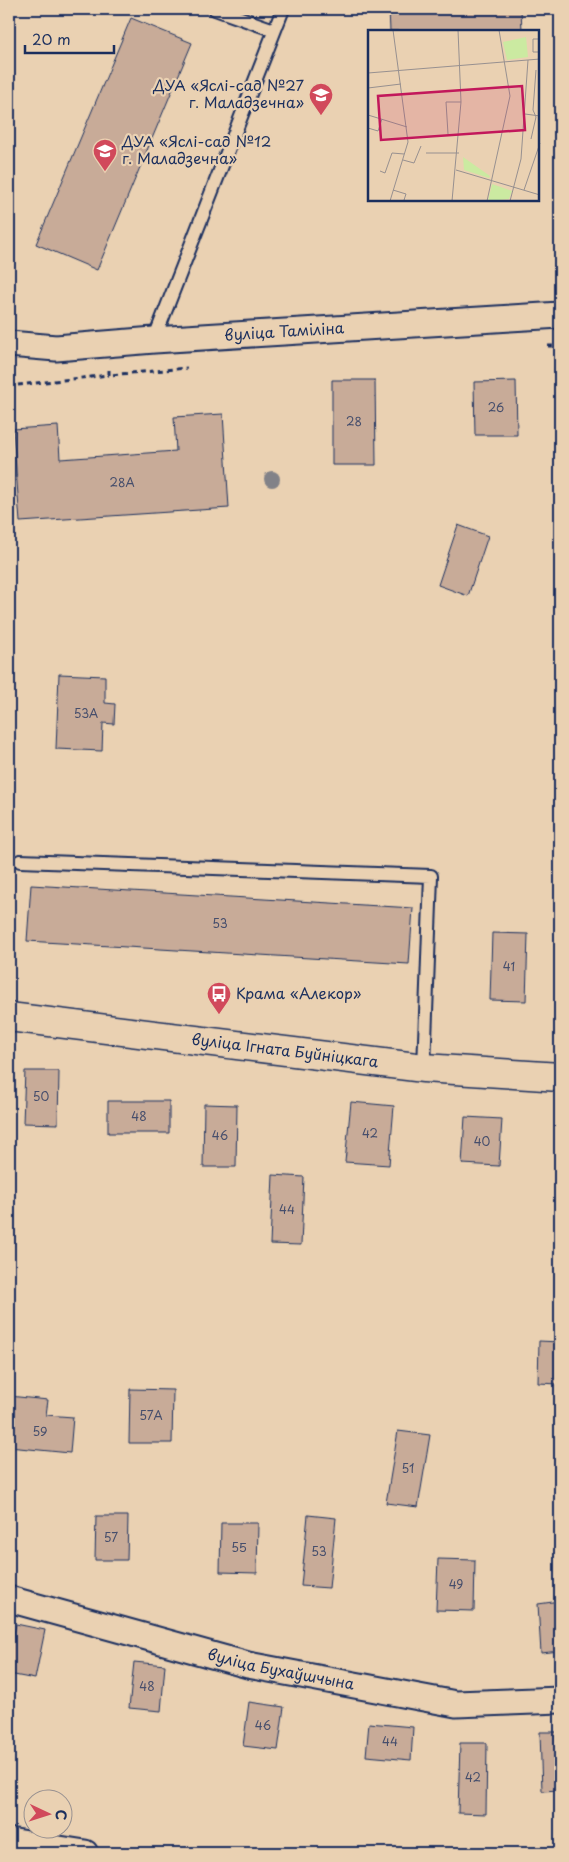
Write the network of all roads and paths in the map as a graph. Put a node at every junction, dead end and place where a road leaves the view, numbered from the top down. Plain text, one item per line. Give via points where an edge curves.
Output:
1 (215, 9) edge
2 (283, 9) edge
3 (274, 30) junction
4 (560, 315) edge
5 (154, 340) junction
6 (9, 344) edge
7 (109, 375) dead end
8 (9, 386) edge
9 (20, 861) dead end
10 (9, 1017) edge
11 (424, 1068) junction
12 (560, 1077) edge
13 (9, 1599) edge
14 (560, 1700) edge
15 (9, 1841) edge
16 (85, 1853) edge

1 - 3 lane
2 - 3 lane
3 - 5 lane
4 - 5 street, вуліца Таміліна
5 - 6 street, вуліца Таміліна via 56,348
7 - 8 path
9 - 11 lane via 430,876
10 - 11 street, вуліца Ігната Буйніцкага
11 - 12 street, вуліца Ігната Буйніцкага
13 - 14 street, вуліца Бухаўшчына via 248,1665 456,1704
15 - 16 street

